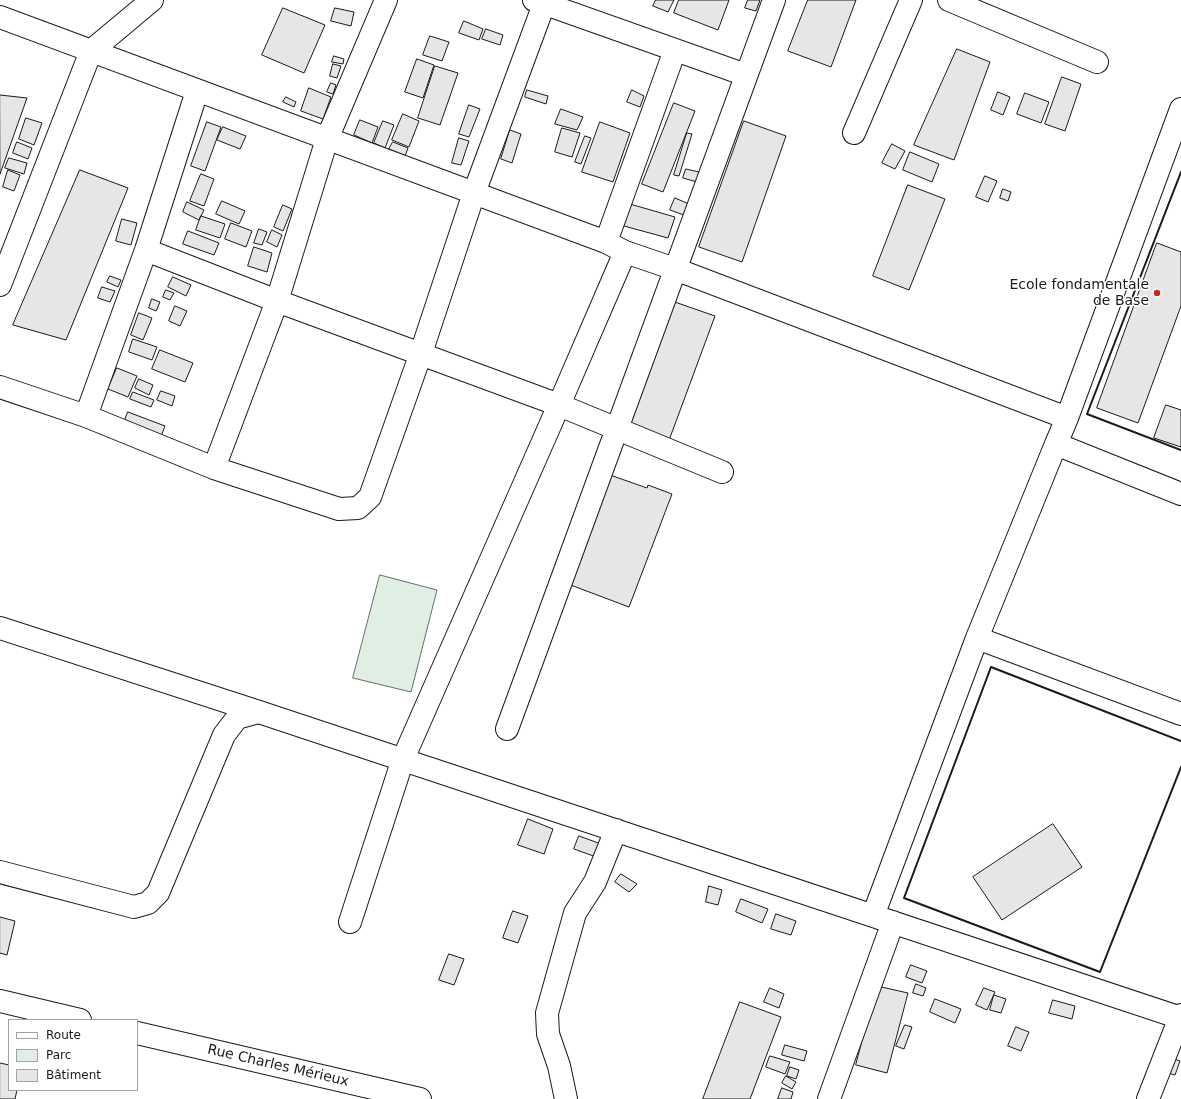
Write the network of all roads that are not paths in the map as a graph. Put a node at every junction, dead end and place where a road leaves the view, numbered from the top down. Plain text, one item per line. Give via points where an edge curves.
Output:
1 (152, 0) edge
2 (386, 0) edge
3 (774, 0) edge
4 (911, 0) edge
5 (949, 0) edge
6 (539, 2) edge
7 (0, 17) edge
8 (675, 50) junction
9 (91, 51) junction
10 (1098, 62) dead end
11 (746, 75) junction
12 (197, 91) junction
13 (1181, 109) edge
14 (854, 133) dead end
15 (327, 139) junction
16 (474, 193) junction
17 (606, 242) junction
18 (146, 250) junction
19 (625, 252) junction
20 (675, 268) junction
21 (0, 285) edge
22 (277, 301) junction
23 (421, 353) junction
24 (0, 387) edge
25 (559, 405) junction
26 (86, 416) junction
27 (1067, 418) junction
28 (616, 429) junction
29 (1056, 444) junction
30 (214, 468) junction
31 (722, 472) dead end
32 (1181, 494) edge
33 (0, 628) edge
34 (977, 638) junction
35 (259, 712) junction
36 (1181, 714) edge
37 (507, 729) dead end
38 (403, 759) junction
39 (616, 830) junction
40 (0, 872) edge
41 (883, 919) junction
42 (350, 922) dead end
43 (0, 1001) edge
44 (1181, 1017) edge
45 (76, 1019) edge
46 (138, 1033) edge
47 (420, 1099) edge
48 (566, 1099) edge
49 (829, 1099) edge
50 (1148, 1099) edge

1 - 9 street
2 - 15 street
3 - 11 street
4 - 14 street
5 - 10 street
6 - 8 street
6 - 16 street
7 - 9 street
8 - 11 street
8 - 17 street
9 - 12 street
9 - 21 street
11 - 20 street
12 - 15 street
12 - 18 street
13 - 27 street
15 - 16 street
15 - 22 street
16 - 17 street
16 - 23 street
17 - 19 street
18 - 22 street
18 - 26 street
19 - 20 street
19 - 25 street
20 - 27 street
20 - 28 street
22 - 23 street
22 - 30 street
23 - 25 street
23 - 30 street via 370,497 358,508 339,509
24 - 26 street
25 - 28 street
25 - 38 street
26 - 30 street
27 - 29 street
28 - 31 street
28 - 37 street
29 - 32 street
29 - 34 street
33 - 35 street
34 - 36 street
34 - 41 street
35 - 38 street
35 - 40 street via 236,718 224,735 158,893 148,903 134,907
38 - 39 street
38 - 42 street
39 - 41 street
39 - 48 street via 595,882 575,913 547,1013 548,1034 559,1066
41 - 44 street
41 - 49 street
43 - 45 street
44 - 50 street
46 - 47 street, Rue Charles Mérieux

